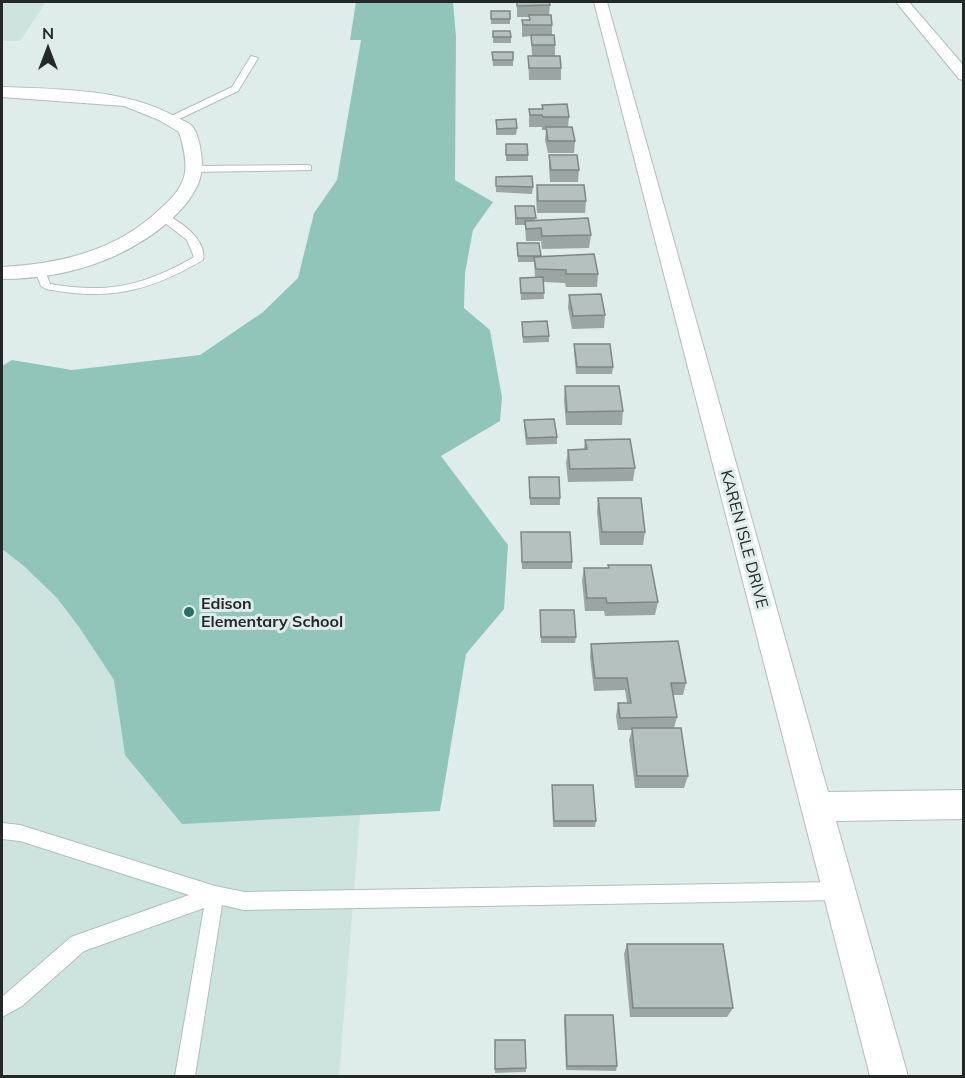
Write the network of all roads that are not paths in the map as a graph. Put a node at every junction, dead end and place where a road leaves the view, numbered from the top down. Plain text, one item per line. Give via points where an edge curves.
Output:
1 (600, 2) edge
2 (902, 2) edge
3 (254, 58) dead end
4 (963, 76) edge
5 (2, 92) edge
6 (178, 124) junction
7 (308, 168) dead end
8 (192, 169) junction
9 (163, 217) junction
10 (39, 268) junction
11 (2, 273) edge
12 (963, 804) edge
13 (817, 807) junction
14 (2, 831) edge
15 (840, 891) junction
16 (215, 895) junction
17 (2, 1008) edge
18 (185, 1077) edge
19 (889, 1077) edge

1 - 13 street, KAREN ISLE DRIVE
2 - 4 street
3 - 6 lane via 235,89
5 - 6 street via 127,102
6 - 8 street via 192,143
7 - 8 lane
8 - 9 street via 192,178 172,210
9 - 10 street via 140,235 86,261
9 - 10 lane via 187,232 198,247 199,258 169,277 129,290 76,293 46,286
10 - 11 street
12 - 13 street
13 - 15 street, KAREN ISLE DRIVE
14 - 16 lane via 20,833
15 - 16 lane via 244,901
15 - 19 street, KAREN ISLE DRIVE
16 - 17 lane via 78,944
16 - 18 lane

